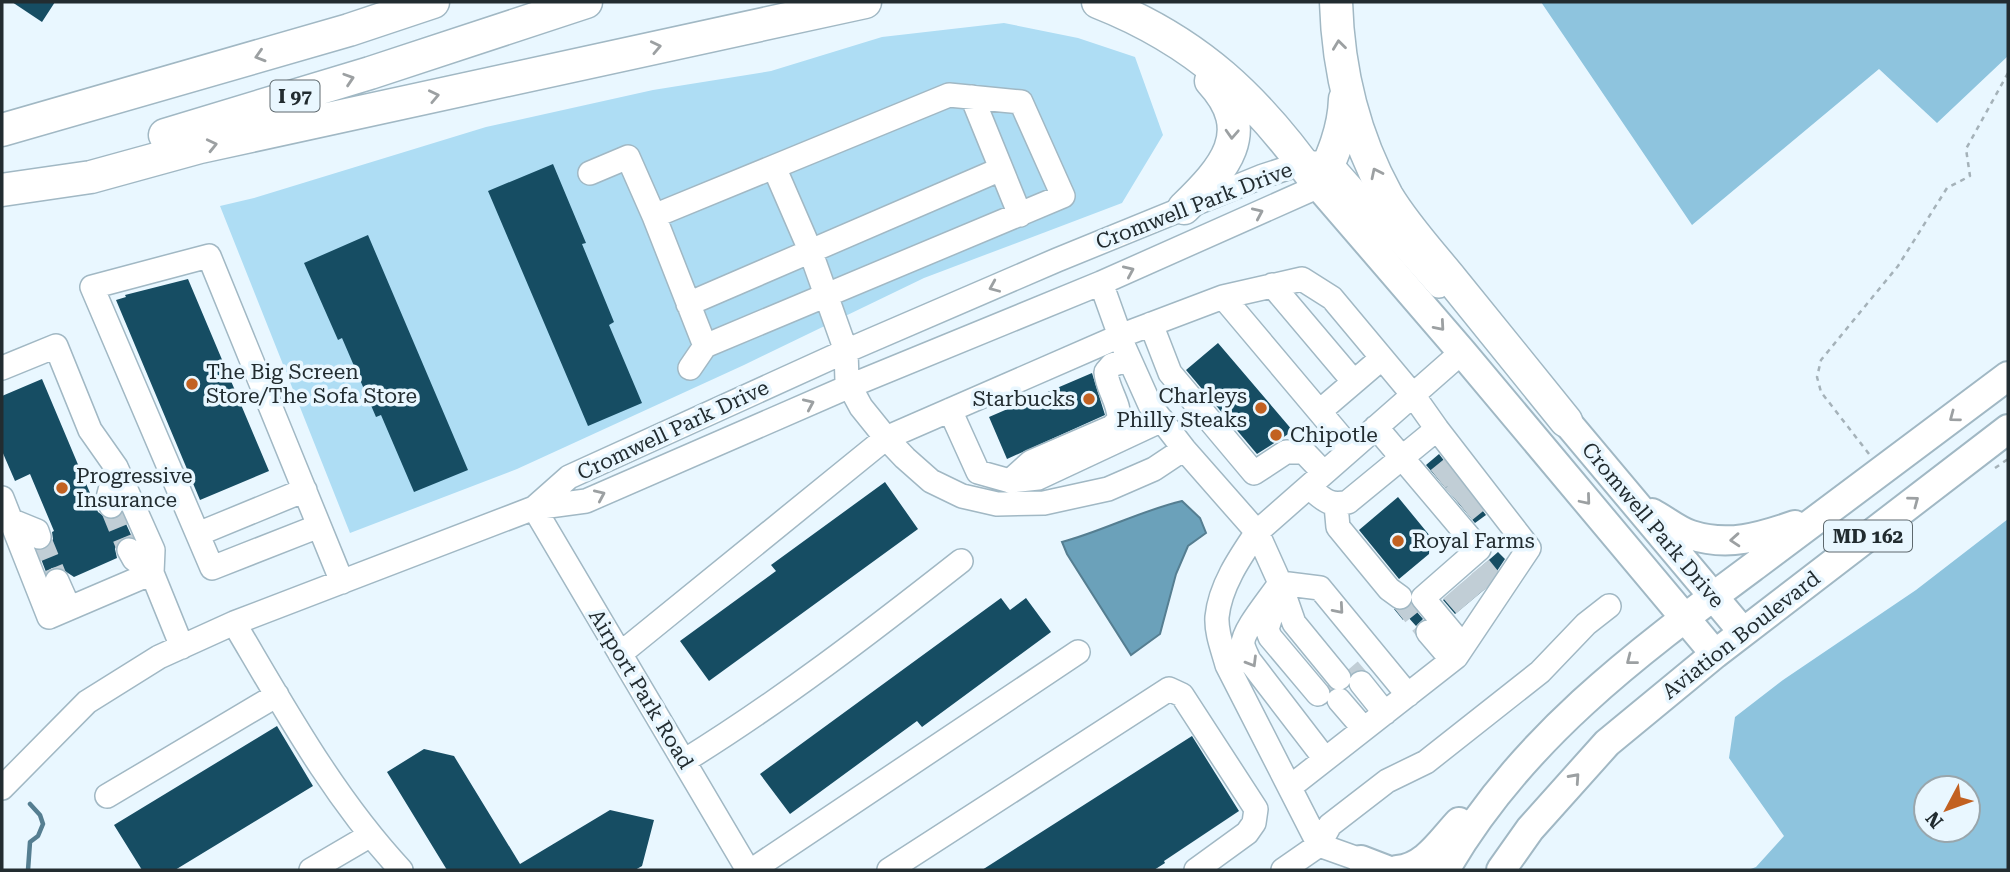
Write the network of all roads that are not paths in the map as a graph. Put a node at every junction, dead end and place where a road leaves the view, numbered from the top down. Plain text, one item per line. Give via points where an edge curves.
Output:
1 (418, 2) edge
2 (433, 2) edge
3 (586, 2) edge
4 (865, 2) edge
5 (1098, 2) edge
6 (1336, 2) edge
7 (349, 30) junction
8 (1173, 38) junction
9 (1345, 87) junction
10 (972, 97) junction
11 (2, 130) edge
12 (774, 167) junction
13 (1001, 169) junction
14 (1317, 171) junction
15 (590, 173) dead end
16 (2, 181) edge
17 (2, 190) edge
18 (1184, 208) junction
19 (1020, 215) junction
20 (654, 216) junction
21 (810, 250) junction
22 (1101, 283) junction
23 (1272, 285) junction
24 (827, 296) junction
25 (1223, 296) junction
26 (688, 304) junction
27 (1151, 324) junction
28 (1120, 336) junction
29 (705, 346) junction
30 (846, 351) junction
31 (1462, 352) junction
32 (1382, 358) junction
33 (1129, 359) junction
34 (2, 368) edge
35 (690, 368) dead end
36 (2008, 376) edge
37 (1354, 382) junction
38 (850, 386) junction
39 (1413, 395) junction
40 (950, 410) junction
41 (1320, 411) junction
42 (1161, 420) junction
43 (1566, 421) junction
44 (1376, 427) junction
45 (1437, 429) junction
46 (2008, 429) edge
47 (886, 438) junction
48 (1184, 449) junction
49 (1351, 449) junction
50 (1401, 458) junction
51 (116, 467) junction
52 (978, 472) junction
53 (1316, 480) junction
54 (1010, 481) junction
55 (305, 490) junction
56 (1459, 490) junction
57 (962, 496) junction
58 (2, 498) edge
59 (1634, 502) junction
60 (1336, 505) junction
61 (111, 506) tunnel mouth
62 (534, 508) junction
63 (1824, 514) junction
64 (10, 520) junction
65 (1510, 524) junction
66 (319, 526) junction
67 (1257, 532) junction
68 (198, 534) junction
69 (39, 537) tunnel mouth
70 (129, 550) tunnel mouth
71 (961, 561) dead end
72 (152, 573) junction
73 (57, 581) tunnel mouth
74 (342, 582) junction
75 (1280, 583) junction
76 (1473, 584) junction
77 (1713, 596) junction
78 (1400, 597) tunnel mouth
79 (1609, 606) dead end
80 (69, 608) junction
81 (1685, 618) junction
82 (234, 623) junction
83 (1428, 632) tunnel mouth
84 (1743, 632) junction
85 (183, 647) junction
86 (1078, 652) dead end
87 (1458, 653) junction
88 (620, 654) junction
89 (1715, 654) junction
90 (1339, 689) junction
91 (277, 695) junction
92 (1408, 695) junction
93 (1369, 725) junction
94 (1536, 747) junction
95 (1325, 759) junction
96 (684, 761) junction
97 (1290, 787) junction
98 (2, 788) edge
99 (107, 796) dead end
100 (369, 836) junction
101 (1320, 845) junction
102 (1372, 867) edge
103 (312, 870) edge
104 (401, 870) edge
105 (750, 870) edge
106 (889, 870) edge
107 (1196, 870) edge
108 (1283, 870) edge
109 (1397, 870) edge
110 (1444, 870) edge
111 (1501, 870) edge

1 - 7 highway
2 - 7 highway, I 97
16 -> 3 highway, I 97 via 241,113
17 -> 4 highway via 91,177 200,147
5 - 8 highway
9 -> 6 highway
7 -> 11 highway, I 97
8 - 14 highway via 1234,86
8 -> 18 highway via 1220,90 1233,122 1231,146 1221,169
9 - 14 highway via 1344,120
43 -> 9 highway via 1388,197 1356,125
10 - 12 street via 949,95
10 - 13 street
10 - 19 street via 1021,102 1063,196
12 - 20 street
12 - 21 street
13 - 19 street
13 - 21 street
14 - 18 street, Cromwell Park Drive via 1263,176
22 -> 14 street, Cromwell Park Drive
14 -> 31 main road, Cromwell Park Drive
14 - 43 street, Cromwell Park Drive via 1403,248
15 - 20 street via 628,157
18 -> 30 street, Cromwell Park Drive
19 - 24 street
20 - 26 street
21 - 24 street
21 - 26 street
22 - 28 street
22 - 38 street, Cromwell Park Drive
23 - 25 street
23 - 32 street via 1302,279 1332,298
23 - 37 street
24 - 29 street
24 - 30 street
25 - 27 street
25 - 41 street
26 - 29 street
27 - 28 street
27 - 53 street via 1170,373 1254,473 1286,452 1304,452
28 - 33 street
28 - 40 street
29 - 35 street
30 - 38 street
30 - 62 street, Cromwell Park Drive via 569,477
31 - 39 street
31 -> 81 main road, Cromwell Park Drive
32 - 37 street
32 - 39 street
33 - 42 street
33 - 54 street via 1106,372 1119,420 1031,462
34 - 51 street via 56,346 90,430
36 -> 63 main road, MD 162
37 - 41 street
38 - 47 street
62 -> 38 street, Cromwell Park Drive via 586,501
39 - 44 street
39 - 45 street
40 - 47 street
40 - 52 street
41 - 49 street
42 - 48 street
42 - 54 street via 1038,478
43 - 59 main road, Cromwell Park Drive
44 - 49 street
44 - 50 street
45 - 50 street
45 - 56 street
84 -> 46 main road, Aviation Boulevard / MD 162
47 - 57 street via 932,481
47 - 88 street
48 - 57 street via 1154,470 1108,489 1044,503 997,505
48 - 67 street
49 - 53 street
50 - 56 street
50 - 60 street via 1348,502
51 - 61 street via 108,498
51 - 72 street via 153,550
52 - 54 street
52 - 57 street
53 - 60 street via 1325,500
53 - 67 street
55 - 66 street
55 - 68 street
55 - 68 street via 209,256 92,286
56 - 65 street
56 - 76 street
58 - 64 street
63 -> 59 main road via 1765,536 1718,541 1689,535
59 - 77 main road, Cromwell Park Drive
60 - 78 street via 1338,527
62 - 74 street, Cromwell Park Drive
62 - 88 street, Airport Park Road
63 - 77 main road, MD 162
64 - 69 street via 37,531
64 - 80 street via 49,617
65 - 76 street
65 - 76 street via 1529,548
66 - 68 street via 212,568
66 - 74 street
67 - 75 street
67 - 97 street via 1234,566 1224,593 1217,617 1220,641 1233,680
70 - 72 street
71 - 96 street via 860,640
72 - 80 street
72 - 85 street
73 - 80 street
74 - 82 street, Cromwell Park Drive
75 - 90 street
75 - 90 street via 1267,629 1270,637
75 -> 92 street via 1320,588
75 -> 95 street via 1246,629 1243,643 1249,660
76 - 87 street
76 - 87 street via 1423,598
77 - 81 main road, MD 162
77 - 84 main road, Cromwell Park Drive
79 - 101 street via 1540,672 1426,762 1387,781 1330,825
81 - 89 main road, Cromwell Park Drive
81 -> 94 main road, MD 162 via 1596,688
82 - 85 street, Cromwell Park Drive
82 - 91 street
83 - 87 street
84 - 89 main road, Aviation Boulevard / MD 162
85 - 98 street, Cromwell Park Drive via 87,702
86 - 105 street
87 - 92 street
88 - 96 street, Airport Park Road
111 -> 89 main road, Aviation Boulevard / MD 162 via 1530,829 1607,743
90 - 93 street
90 - 93 street
91 - 99 street
91 - 100 street
92 - 93 street
93 - 95 street
94 - 109 main road via 1485,793 1431,854 1418,864
94 - 110 main road, MD 162 via 1493,797
95 - 97 street
96 - 105 street, Airport Park Road
97 - 101 street
100 - 103 street
100 - 104 street
101 - 102 street
101 - 108 street
106 - 107 street via 1169,690 1182,695 1256,809 1247,833

